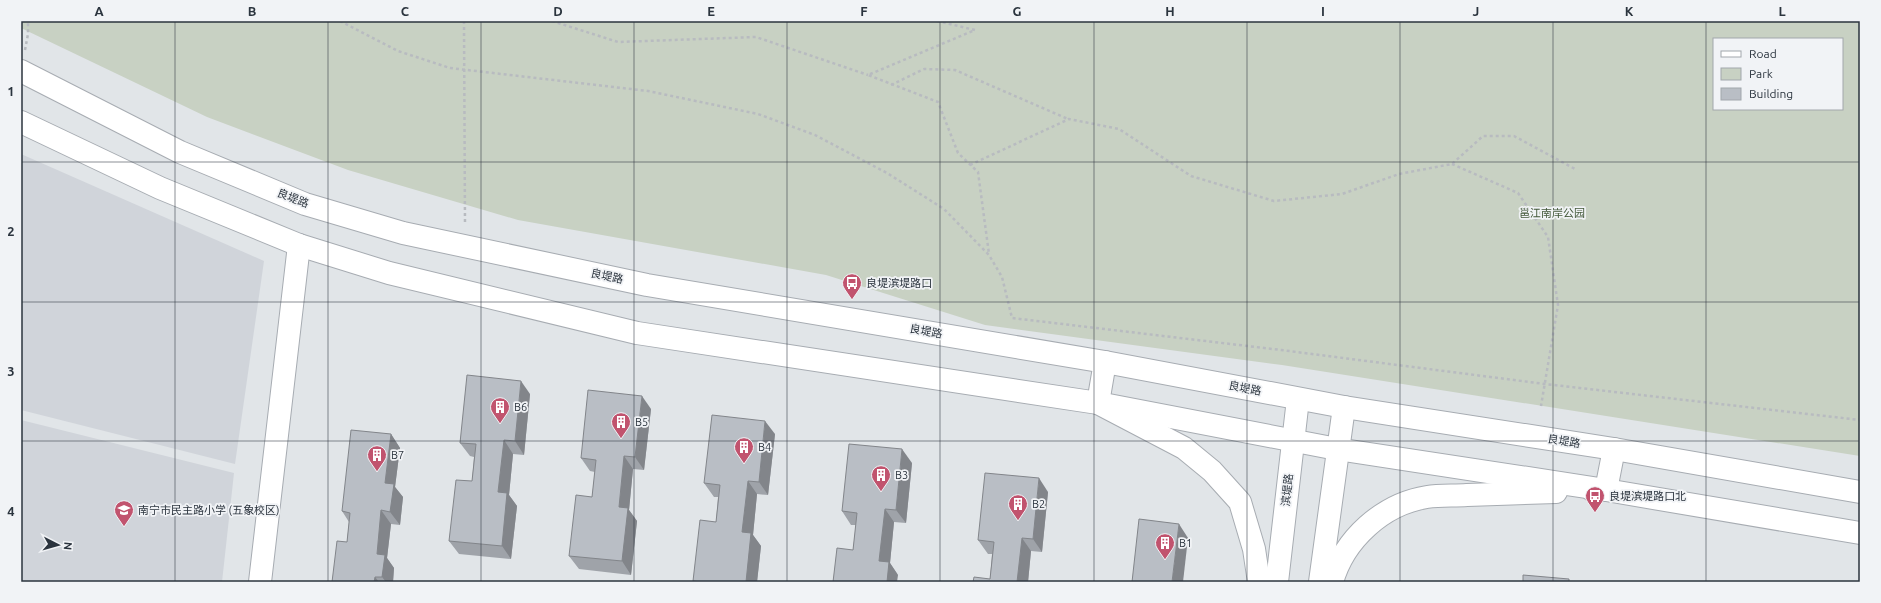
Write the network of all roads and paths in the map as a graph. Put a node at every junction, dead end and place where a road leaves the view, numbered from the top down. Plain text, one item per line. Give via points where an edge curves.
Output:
1 (28, 21) edge
2 (340, 21) edge
3 (464, 21) edge
4 (552, 21) edge
5 (937, 21) edge
6 (22, 63) edge
7 (465, 70) junction
8 (868, 75) junction
9 (891, 84) junction
10 (1069, 119) junction
11 (21, 122) edge
12 (1452, 164) junction
13 (970, 165) junction
14 (1575, 169) dead end
15 (465, 230) dead end
16 (299, 246) junction
17 (989, 255) junction
18 (1106, 362) junction
19 (1545, 384) junction
20 (1298, 398) junction
21 (1098, 403) junction
22 (1541, 406) dead end
23 (1344, 407) junction
24 (1860, 420) edge
25 (1293, 440) junction
26 (1614, 448) junction
27 (1337, 449) junction
28 (1606, 490) junction
29 (1860, 492) edge
30 (1860, 533) edge
31 (260, 582) edge
32 (1259, 582) edge
33 (1277, 582) edge
34 (1320, 582) edge
35 (1332, 582) edge

1 - 6 path
2 - 7 path via 398,52
3 - 7 path
4 - 8 path via 618,42 756,36
5 - 8 path via 975,30
6 - 18 main road, 良堤路 via 180,152 305,204 403,233 647,285
7 - 15 path
7 - 17 path via 648,91 758,114 815,135 887,173 944,209
8 - 9 path
9 - 10 path via 924,69 955,70
9 - 13 path via 938,102 958,152
10 - 12 path via 1119,129 1192,176 1274,201 1342,194 1399,174
10 - 13 path
11 - 16 main road via 160,188
12 - 14 path via 1483,136 1514,136
12 - 19 path via 1518,194 1548,237 1558,304
13 - 17 path via 978,172
16 - 21 main road via 389,273 637,333
16 - 31 main road
17 - 19 path via 1002,277 1012,318
18 - 20 main road, 良堤路
18 - 21 main road
19 - 22 path
19 - 24 path
20 - 23 main road, 良堤路
20 - 25 main road, 滨堤路
21 - 25 main road
21 - 32 main road via 1184,448 1212,471 1240,502 1254,549
23 - 26 main road, 良堤路
23 - 27 main road
25 - 27 main road
25 - 33 main road, 滨堤路
26 - 28 main road
26 - 29 main road, 良堤路
27 - 28 main road
27 - 34 main road
28 - 30 main road
28 - 35 main road via 1427,497 1403,504 1382,514 1366,527 1348,547

